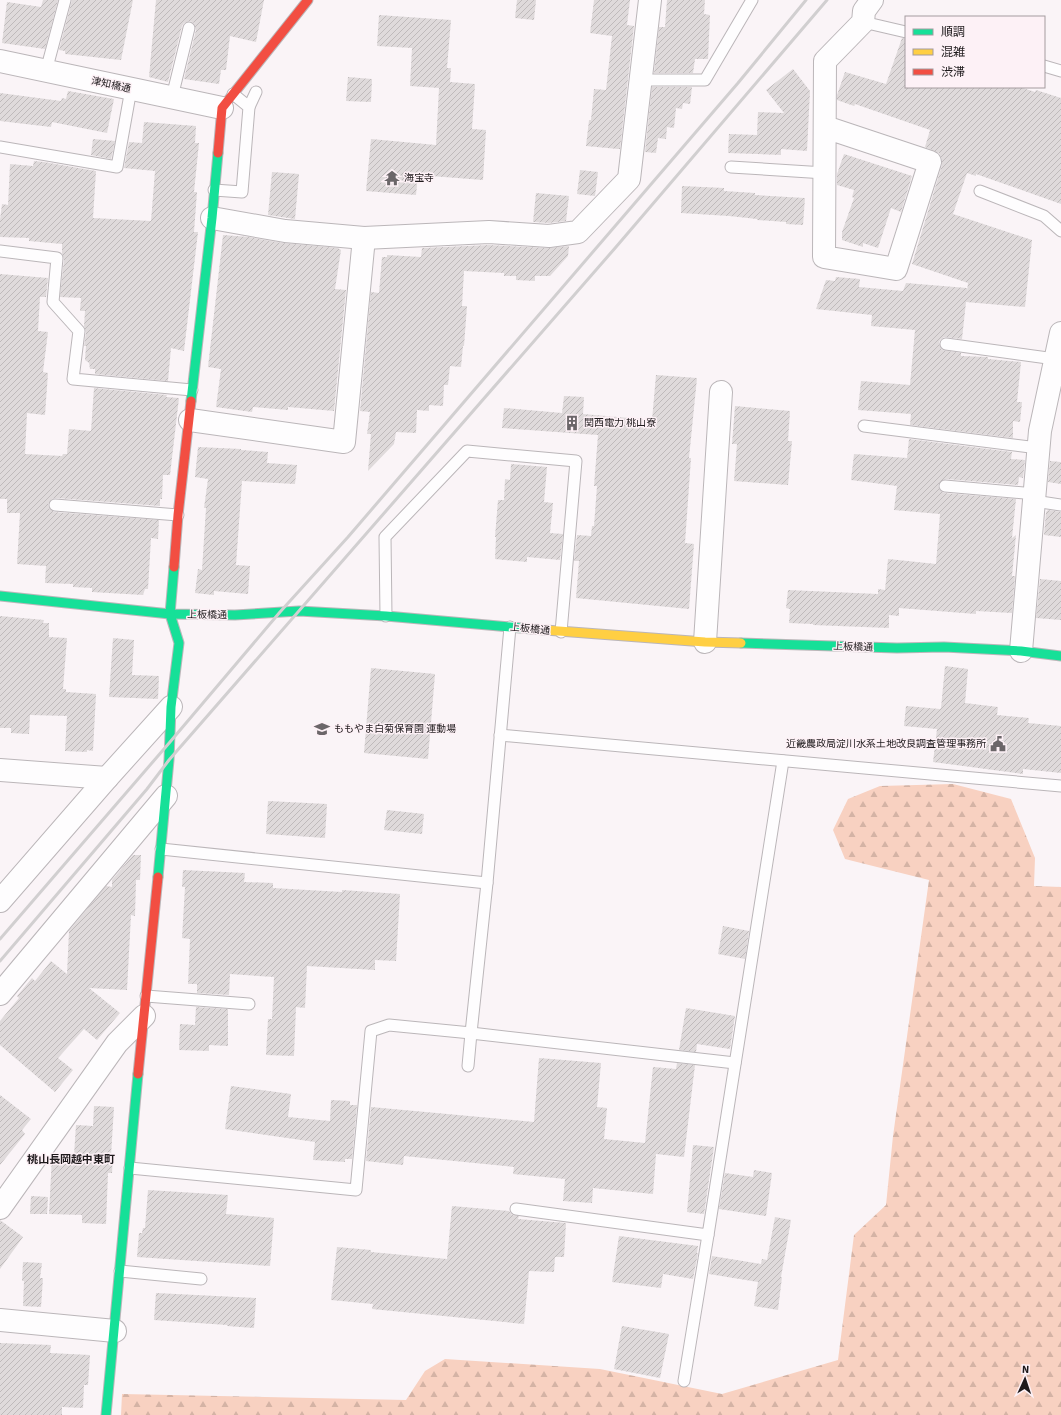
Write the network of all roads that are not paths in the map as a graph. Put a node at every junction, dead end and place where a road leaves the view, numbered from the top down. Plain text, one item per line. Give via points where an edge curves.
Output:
1 (64, 0) edge
2 (308, 0) edge
3 (650, 0) edge
4 (752, 0) edge
5 (872, 0) edge
6 (863, 22) junction
7 (189, 28) dead end
8 (905, 32) edge
9 (0, 61) edge
10 (1045, 66) edge
11 (46, 71) junction
12 (1061, 71) edge
13 (641, 80) junction
14 (131, 89) junction
15 (256, 92) dead end
16 (172, 97) junction
17 (227, 101) junction
18 (249, 107) junction
19 (825, 127) junction
20 (0, 150) edge
21 (731, 167) dead end
22 (825, 173) junction
23 (214, 190) junction
24 (980, 191) dead end
25 (212, 218) junction
26 (1061, 231) edge
27 (364, 238) junction
28 (0, 251) edge
29 (1061, 333) edge
30 (946, 344) dead end
31 (1055, 359) junction
32 (1056, 381) edge
33 (192, 390) junction
34 (722, 392) dead end
35 (190, 420) junction
36 (864, 426) dead end
37 (1038, 448) junction
38 (945, 486) dead end
39 (1034, 497) junction
40 (55, 505) dead end
41 (1061, 505) edge
42 (178, 515) junction
43 (0, 596) edge
44 (170, 614) junction
45 (386, 616) junction
46 (510, 627) junction
47 (561, 632) junction
48 (705, 642) junction
49 (1021, 651) junction
50 (1061, 656) edge
51 (171, 708) junction
52 (500, 735) junction
53 (783, 761) junction
54 (0, 770) edge
55 (107, 778) junction
56 (1061, 786) edge
57 (166, 796) junction
58 (162, 849) junction
59 (487, 883) junction
60 (0, 901) edge
61 (0, 994) edge
62 (249, 1004) dead end
63 (145, 1006) junction
64 (471, 1033) junction
65 (735, 1063) junction
66 (468, 1066) dead end
67 (130, 1168) junction
68 (7, 1181) edge
69 (0, 1208) edge
70 (516, 1209) dead end
71 (708, 1235) junction
72 (120, 1271) junction
73 (201, 1279) dead end
74 (0, 1320) edge
75 (115, 1331) junction
76 (684, 1381) dead end
77 (106, 1415) edge

1 - 11 lane
2 - 17 street
3 - 13 street
4 - 13 lane via 705,80
5 - 6 street via 864,10
6 - 8 lane
6 - 19 street via 825,61
7 - 16 lane
9 - 11 street, 津知橋通
10 - 12 lane
11 - 14 street, 津知橋通
13 - 27 street via 629,179 578,232 549,236 489,232
14 - 16 street, 津知橋通
14 - 20 lane via 117,167
15 - 18 lane
16 - 17 street, 津知橋通
17 - 18 lane
17 - 23 street
18 - 23 lane via 242,192
19 - 22 street
19 - 22 street via 930,162 896,269 824,257
21 - 22 lane
23 - 25 street
24 - 26 lane via 1044,216
25 - 27 street via 285,231
25 - 33 street
27 - 35 street via 344,442
28 - 33 lane via 57,258 53,302 79,331 73,379
29 - 31 street
30 - 31 lane
31 - 32 street
32 - 37 street via 1040,432
33 - 35 street
34 - 48 street
35 - 42 street
36 - 37 lane
37 - 39 street
38 - 39 lane
39 - 41 lane
39 - 49 street
40 - 42 lane
42 - 44 street
43 - 44 street, 上板橋通
44 - 45 street, 上板橋通 via 235,615 298,611
44 - 51 street via 179,643
45 - 46 street, 上板橋通
45 - 47 lane via 386,537 467,451 483,452 576,461
46 - 47 street, 上板橋通
46 - 52 lane
47 - 48 street, 上板橋通
48 - 49 street, 上板橋通
49 - 50 street, 上板橋通
51 - 55 street
51 - 57 street
52 - 53 lane
52 - 59 lane
53 - 56 lane
53 - 65 lane
54 - 55 street
55 - 60 street
57 - 58 street
57 - 61 street
58 - 59 lane
58 - 63 street
59 - 64 lane
62 - 63 lane
63 - 67 street
63 - 68 street
64 - 65 lane
64 - 66 lane
64 - 67 lane via 389,1025 371,1032 356,1190
65 - 71 lane
67 - 72 street
68 - 69 street
70 - 71 lane
71 - 76 lane
72 - 73 lane
72 - 75 street
74 - 75 street
75 - 77 street

